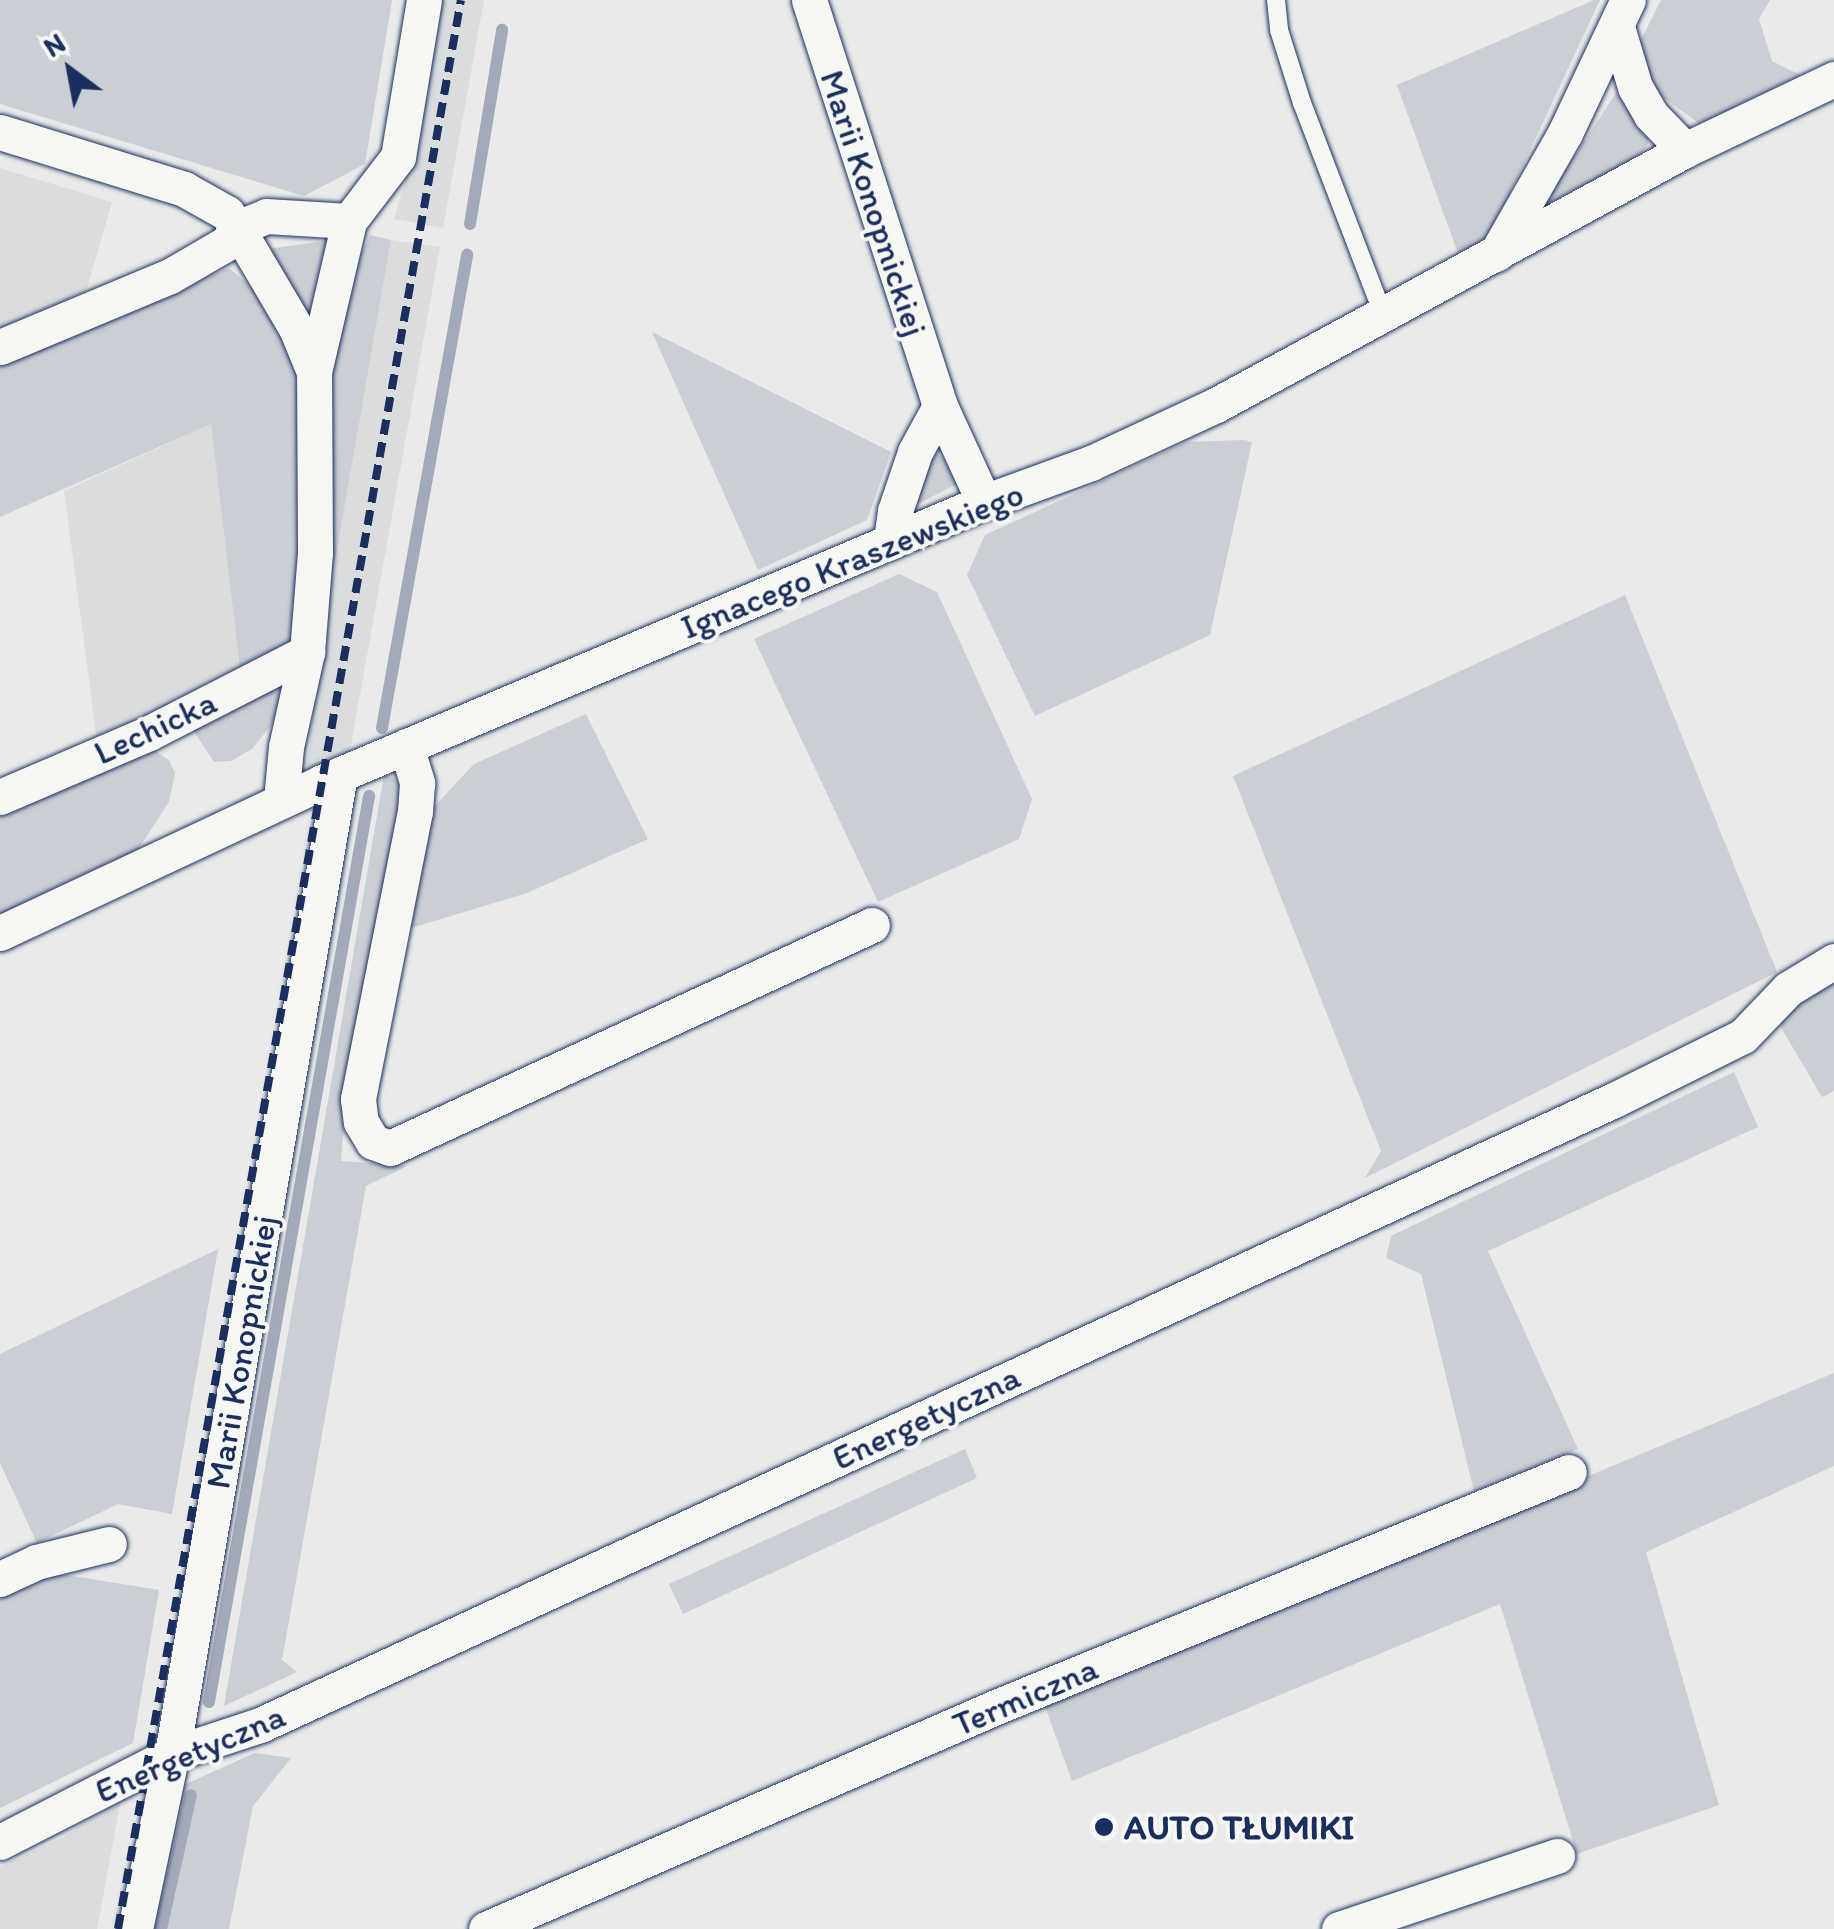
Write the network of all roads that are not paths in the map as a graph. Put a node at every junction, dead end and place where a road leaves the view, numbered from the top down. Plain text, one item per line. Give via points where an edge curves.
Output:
1 (424, 0) edge
2 (809, 0) edge
3 (1276, 0) edge
4 (1623, 14) edge
5 (1834, 79) edge
6 (0, 132) edge
7 (1686, 150) junction
8 (349, 221) junction
9 (237, 228) junction
10 (1496, 255) junction
11 (1384, 317) junction
12 (0, 347) edge
13 (314, 372) junction
14 (940, 406) junction
15 (984, 502) junction
16 (891, 542) junction
17 (307, 652) junction
18 (406, 746) junction
19 (340, 774) junction
20 (0, 798) edge
21 (280, 800) junction
22 (872, 925) dead end
23 (0, 933) edge
24 (1834, 961) edge
25 (1569, 1472) dead end
26 (109, 1544) dead end
27 (0, 1579) edge
28 (172, 1754) junction
29 (0, 1842) edge
30 (1557, 1856) dead end
31 (135, 1929) edge
32 (486, 1929) edge
33 (1339, 1929) edge

1 - 8 street via 398,157
2 - 14 street, Marii Konopnickiej
3 - 11 lane via 1302,103
4 - 7 street via 1635,87 1650,115
4 - 10 street
5 - 7 street, Ignacego Kraszewskiego
6 - 9 street via 184,189 227,213
7 - 10 street, Ignacego Kraszewskiego
8 - 9 street via 266,216
8 - 13 street
9 - 12 street via 227,243 183,269
9 - 13 street
10 - 11 street, Ignacego Kraszewskiego
11 - 15 street, Ignacego Kraszewskiego via 1091,463
13 - 17 street
14 - 15 street, Marii Konopnickiej
14 - 16 street via 915,452 894,511
15 - 16 street, Ignacego Kraszewskiego
16 - 18 street, Ignacego Kraszewskiego
17 - 20 street, Lechicka via 149,733
17 - 21 street
18 - 19 street, Ignacego Kraszewskiego
18 - 22 street via 415,811 358,1099 360,1122 372,1142 390,1148
19 - 21 street, Ignacego Kraszewskiego
19 - 28 street, Marii Konopnickiej
21 - 23 street, Ignacego Kraszewskiego
24 - 28 street, Energetyczna via 1788,989 1743,1036 1612,1101 260,1725
25 - 32 street, Termiczna via 1015,1700
26 - 27 street via 36,1562
28 - 29 street, Energetyczna
28 - 31 street, Marii Konopnickiej
30 - 33 street

